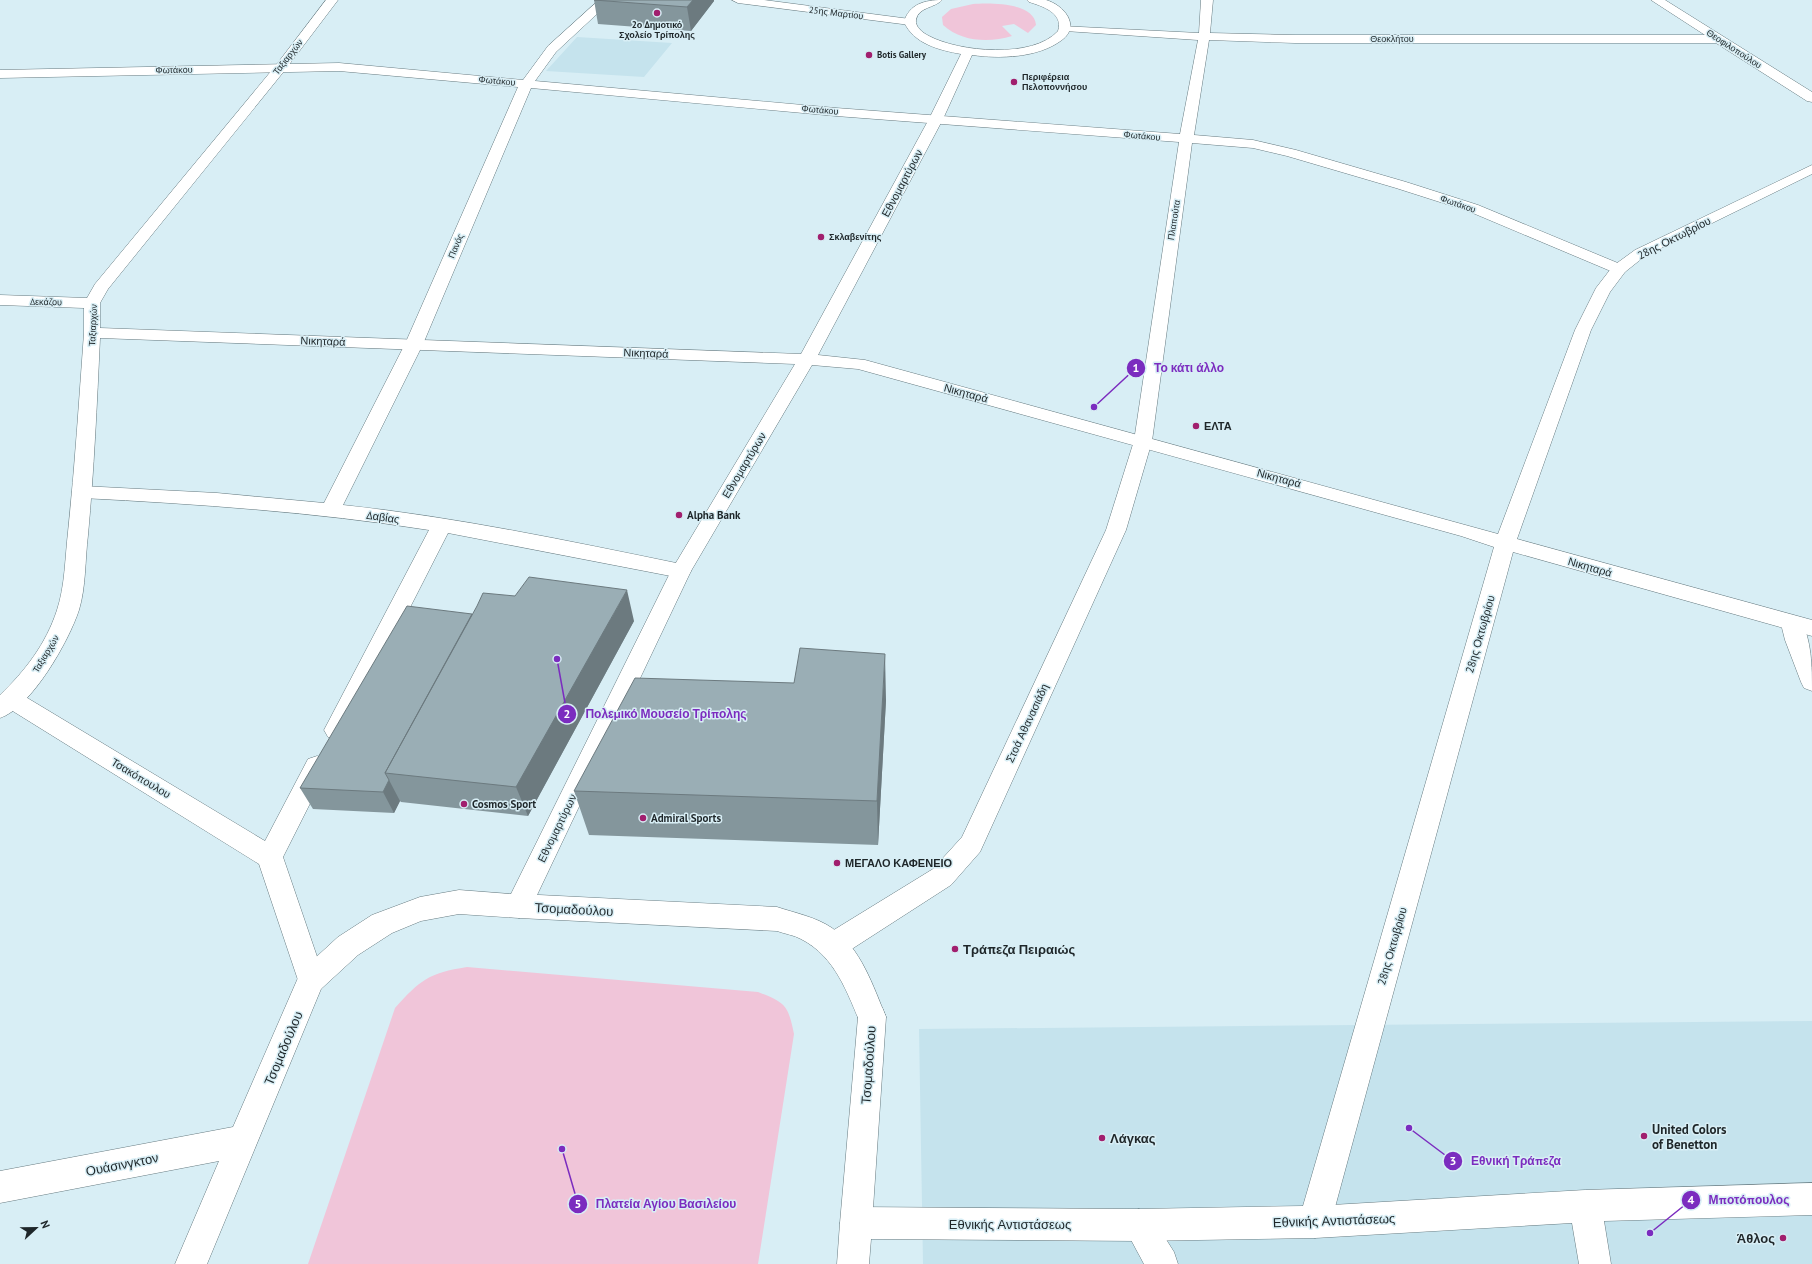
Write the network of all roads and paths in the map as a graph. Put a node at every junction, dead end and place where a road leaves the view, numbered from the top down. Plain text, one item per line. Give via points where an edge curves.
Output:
1 (332, 0) edge
2 (606, 0) edge
3 (738, 0) edge
4 (936, 0) edge
5 (1033, 0) edge
6 (1207, 0) edge
7 (1657, 0) edge
8 (910, 22) junction
9 (1065, 28) junction
10 (1204, 38) junction
11 (1719, 39) junction
12 (968, 51) junction
13 (280, 67) junction
14 (0, 74) edge
15 (526, 84) junction
16 (1812, 98) edge
17 (936, 118) junction
18 (1186, 140) junction
19 (1812, 169) edge
20 (1619, 268) junction
21 (0, 300) edge
22 (92, 303) junction
23 (92, 333) junction
24 (414, 344) junction
25 (807, 359) junction
26 (1143, 441) junction
27 (82, 492) junction
28 (330, 510) junction
29 (442, 525) junction
30 (1505, 543) junction
31 (681, 571) junction
32 (1802, 626) edge
33 (1812, 682) edge
34 (6, 704) edge
35 (270, 857) junction
36 (519, 906) junction
37 (834, 945) junction
38 (311, 980) junction
39 (243, 1141) junction
40 (0, 1187) edge
41 (1812, 1199) edge
42 (1585, 1206) junction
43 (856, 1222) junction
44 (1315, 1222) junction
45 (1139, 1225) junction
46 (191, 1264) edge
47 (853, 1264) edge
48 (1162, 1264) edge
49 (1595, 1264) edge

1 - 13 street, Ταξιαρχών
2 - 15 street, Πανός via 552,49
3 - 8 street, 25ης Μαρτίου
4 - 8 street via 914,12
5 - 9 street via 1052,7 1061,14
6 - 10 street, Πλαπούτα
7 - 11 street, Θεοφιλοπούλου
8 - 12 street via 914,31 923,38 945,47
9 - 10 street, Θεοκλήτου
9 - 12 street via 1057,38 1036,47 1005,52
10 - 11 street, Θεοκλήτου
10 - 18 street, Πλαπούτα
11 - 16 street, Θεοφιλοπούλου
12 - 17 street, Εθνομαρτύρων
13 - 14 street, Φωτάκου
13 - 15 street, Φωτάκου via 339,67
13 - 22 street, Ταξιαρχών via 101,287
15 - 17 street, Φωτάκου
15 - 24 street, Πανός
17 - 18 street, Φωτάκου
17 - 25 street, Εθνομαρτύρων
18 - 20 street, Φωτάκου via 1268,147 1393,183 1473,208
18 - 26 street, Πλαπούτα
19 - 20 street, 28ης Οκτωβρίου via 1640,253
20 - 30 street, 28ης Οκτωβρίου via 1602,291 1583,330
21 - 22 street, Δεκάζου
22 - 23 street, Ταξιαρχών
23 - 24 street, Νικηταρά
23 - 27 street, Ταξιαρχών
24 - 25 street, Νικηταρά
24 - 28 street, Πανός
25 - 26 street, Νικηταρά via 859,364
25 - 31 street, Εθνομαρτύρων
26 - 30 street, Νικηταρά
26 - 37 street, Στοά Αθανασιάδη via 1116,530 971,844 942,877
27 - 28 street, Δαβίας via 188,497
27 - 34 street, Ταξιαρχών via 68,610 52,648 34,674
28 - 29 street, Δαβίας
29 - 31 street, Δαβίας
29 - 35 street
30 - 32 street, Νικηταρά
30 - 44 street, 28ης Οκτωβρίου
31 - 36 street, Εθνομαρτύρων
32 - 33 street via 1796,640
34 - 35 street, Τσακόπουλου
35 - 38 street
36 - 37 street, Τσομαδούλου via 777,920 810,930
36 - 38 street, Τσομαδούλου via 459,902 420,909 382,924 348,946
37 - 43 street, Τσομαδούλου via 855,976 872,1017
38 - 39 street, Τσομαδούλου
39 - 40 street, Ουάσινγκτον
39 - 46 street, Τσομαδούλου
41 - 42 street, Εθνικής Αντιστάσεως
42 - 44 street, Εθνικής Αντιστάσεως
42 - 49 street
43 - 45 street, Εθνικής Αντιστάσεως
43 - 47 street, Τσομαδούλου
44 - 45 street, Εθνικής Αντιστάσεως
45 - 48 street

